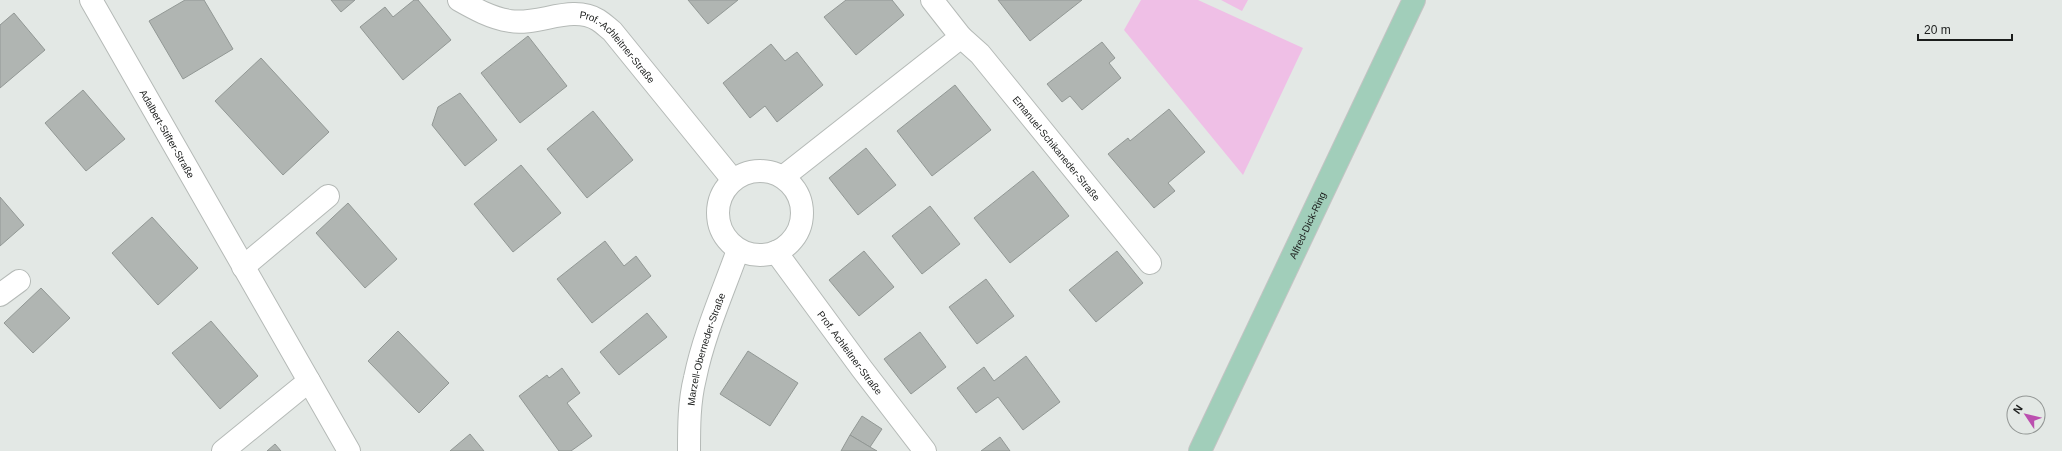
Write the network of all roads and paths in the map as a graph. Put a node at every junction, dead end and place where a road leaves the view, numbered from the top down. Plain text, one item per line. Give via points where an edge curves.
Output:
1 (91, 0) edge
2 (459, 0) edge
3 (932, 0) edge
4 (1414, 0) edge
5 (961, 37) junction
6 (783, 177) junction
7 (733, 180) junction
8 (328, 196) dead end
9 (738, 250) junction
10 (776, 252) junction
11 (1150, 262) dead end
12 (243, 266) junction
13 (19, 281) dead end
14 (0, 295) edge
15 (309, 381) junction
16 (223, 451) edge
17 (349, 451) edge
18 (689, 451) edge
19 (925, 451) edge
20 (1200, 451) edge

1 - 12 street, Adalbert-Stifter-Straße
2 - 7 street, Prof.-Achleitner-Straße via 484,14 511,21 531,21 578,14 597,19 612,31
3 - 5 street, Emanuel-Schikaneder-Straße
4 - 20 main road, Alfred-Dick-Ring
5 - 6 street
5 - 11 street, Emanuel-Schikaneder-Straße via 980,54
6 - 7 street via 758,170 745,173
6 - 10 street via 793,186 799,197 801,223 788,245
7 - 9 street via 718,202 717,216 724,235
8 - 12 street
9 - 10 street via 750,255 764,256
9 - 18 street, Marzell-Oberneder-Straße via 695,378
10 - 19 street, Prof. Achleitner-Straße
12 - 15 street, Adalbert-Stifter-Straße
13 - 14 street
15 - 16 street
15 - 17 street, Adalbert-Stifter-Straße

